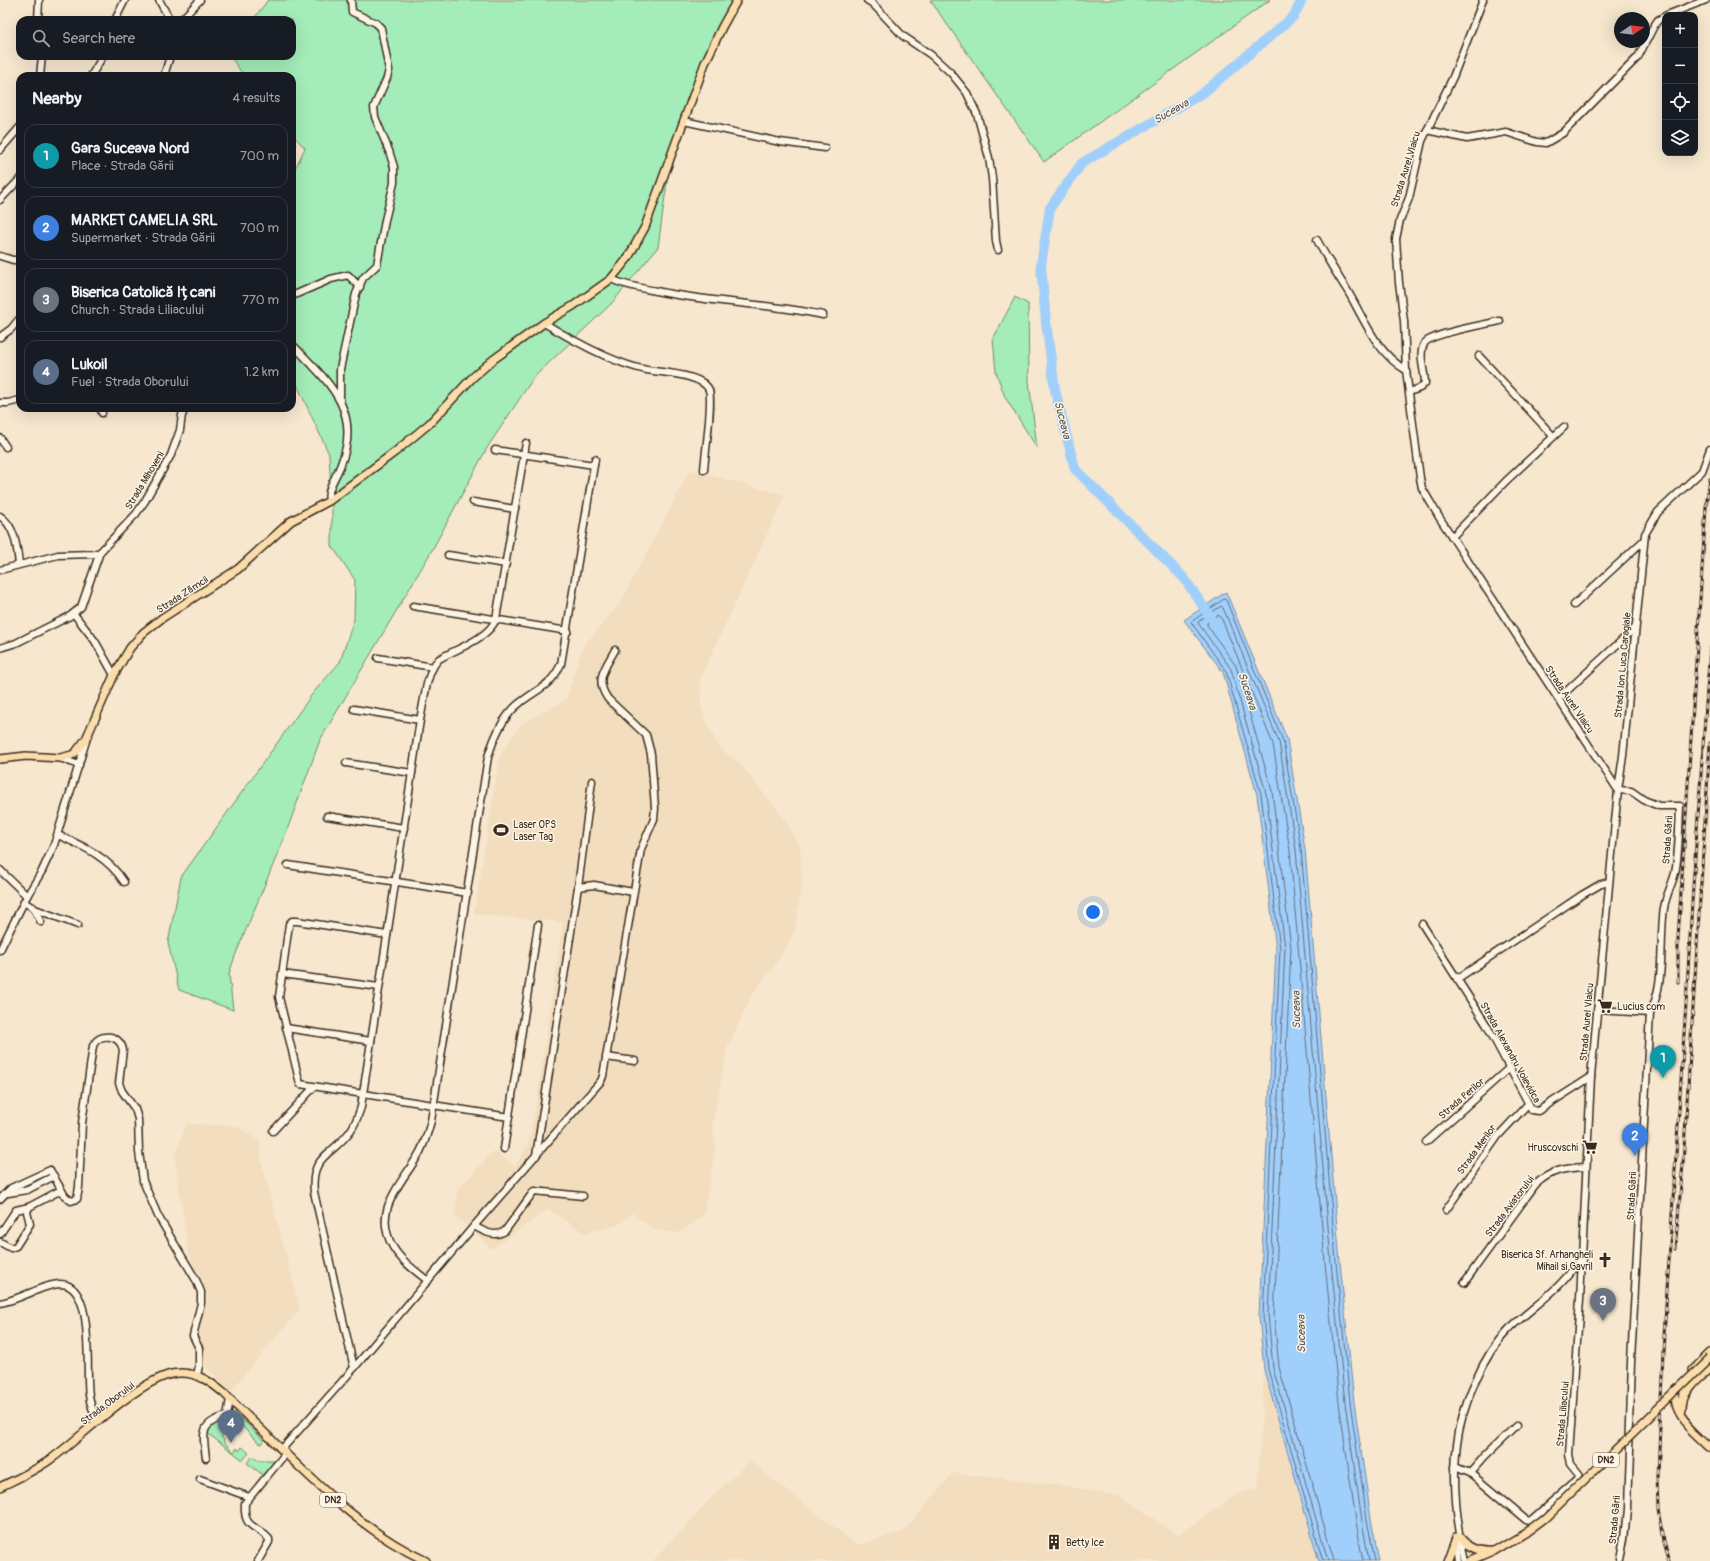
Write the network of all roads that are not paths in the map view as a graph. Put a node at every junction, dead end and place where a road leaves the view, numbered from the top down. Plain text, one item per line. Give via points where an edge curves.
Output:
1 (39, 0) edge
2 (125, 0) edge
3 (159, 0) edge
4 (200, 0) edge
5 (351, 0) edge
6 (737, 0) edge
7 (867, 0) edge
8 (1484, 0) edge
9 (1706, 0) edge
10 (1674, 12) edge
11 (38, 16) edge
12 (117, 16) edge
13 (168, 16) edge
14 (185, 16) edge
15 (1662, 18) edge
16 (42, 60) edge
17 (101, 60) edge
18 (169, 60) edge
19 (40, 72) edge
20 (93, 72) edge
21 (165, 72) edge
22 (684, 121) junction
23 (1427, 130) junction
24 (16, 132) edge
25 (825, 148) dead end
26 (0, 150) edge
27 (16, 183) edge
28 (0, 200) edge
29 (1317, 240) dead end
30 (998, 250) dead end
31 (0, 256) edge
32 (16, 260) edge
33 (611, 280) junction
34 (360, 287) junction
35 (296, 294) edge
36 (823, 314) dead end
37 (1500, 320) dead end
38 (16, 323) edge
39 (544, 323) junction
40 (0, 337) edge
41 (296, 348) edge
42 (1479, 356) dead end
43 (1406, 370) junction
44 (1409, 392) junction
45 (340, 400) junction
46 (16, 401) edge
47 (0, 403) edge
48 (184, 412) edge
49 (1564, 427) dead end
50 (1553, 436) junction
51 (0, 438) edge
52 (526, 443) dead end
53 (6, 447) dead end
54 (1710, 449) edge
55 (495, 450) dead end
56 (524, 455) junction
57 (704, 470) dead end
58 (329, 501) junction
59 (473, 502) dead end
60 (515, 509) junction
61 (0, 516) edge
62 (1452, 537) junction
63 (1643, 541) junction
64 (100, 552) junction
65 (448, 555) dead end
66 (19, 564) junction
67 (506, 564) junction
68 (0, 570) edge
69 (1574, 605) dead end
70 (413, 606) dead end
71 (74, 614) junction
72 (496, 619) junction
73 (1634, 629) junction
74 (568, 631) junction
75 (0, 648) edge
76 (615, 650) dead end
77 (378, 658) dead end
78 (433, 667) junction
79 (114, 675) junction
80 (1558, 699) junction
81 (354, 709) dead end
82 (420, 720) junction
83 (86, 740) junction
84 (60, 758) junction
85 (0, 759) edge
86 (346, 763) dead end
87 (79, 765) junction
88 (412, 774) junction
89 (592, 781) dead end
90 (1618, 790) junction
91 (327, 816) dead end
92 (404, 828) junction
93 (58, 835) junction
94 (288, 865) dead end
95 (0, 870) edge
96 (124, 882) dead end
97 (396, 882) junction
98 (1609, 882) junction
99 (578, 887) junction
100 (633, 892) junction
101 (468, 893) junction
102 (25, 899) junction
103 (33, 907) junction
104 (41, 922) dead end
105 (1422, 924) dead end
106 (78, 925) dead end
107 (538, 925) dead end
108 (387, 935) junction
109 (0, 950) edge
110 (282, 974) junction
111 (1457, 979) junction
112 (379, 987) junction
113 (1597, 1010) junction
114 (1650, 1014) junction
115 (286, 1028) junction
116 (371, 1041) junction
117 (606, 1057) junction
118 (635, 1061) dead end
119 (1509, 1068) junction
120 (1591, 1076) junction
121 (314, 1087) junction
122 (363, 1093) junction
123 (435, 1104) junction
124 (1528, 1104) junction
125 (509, 1117) junction
126 (273, 1131) dead end
127 (1426, 1142) dead end
128 (504, 1149) dead end
129 (536, 1156) junction
130 (1586, 1167) junction
131 (61, 1190) junction
132 (583, 1196) dead end
133 (0, 1199) edge
134 (29, 1207) junction
135 (1446, 1210) dead end
136 (474, 1226) junction
137 (0, 1234) edge
138 (0, 1242) edge
139 (1583, 1253) junction
140 (428, 1281) junction
141 (1464, 1283) dead end
142 (0, 1302) edge
143 (1710, 1353) edge
144 (1710, 1358) edge
145 (1710, 1367) edge
146 (354, 1368) junction
147 (197, 1376) junction
148 (230, 1399) junction
149 (1683, 1418) junction
150 (98, 1420) junction
151 (1516, 1426) dead end
152 (1710, 1446) edge
153 (284, 1451) junction
154 (206, 1458) dead end
155 (1455, 1467) junction
156 (1470, 1473) junction
157 (200, 1479) dead end
158 (0, 1487) edge
159 (249, 1497) junction
160 (1458, 1536) junction
161 (1494, 1551) junction
162 (258, 1561) edge
163 (426, 1561) edge
164 (1447, 1561) edge
165 (1458, 1561) edge
166 (1465, 1561) edge
167 (1469, 1561) edge
168 (1486, 1561) edge
169 (1619, 1561) edge

1 - 11 street
2 - 12 street
3 - 13 street
4 - 14 street
5 - 34 street via 352,12 381,28 389,70 374,107 375,117 394,167 394,183 377,265 363,278
6 - 22 main road, Strada Zămcii via 713,46
7 - 30 street via 903,36 951,73 967,93 977,114 992,178
8 - 23 street via 1453,77
9 - 10 street, Strada Aurel Vlaicu
15 - 23 street, Strada Aurel Vlaicu via 1654,26 1638,57 1569,127 1550,142 1537,142 1506,132 1467,139
16 - 19 street
17 - 20 street
18 - 21 street
22 - 25 street via 780,142
22 - 33 main road, Strada Zămcii via 645,227 628,258
23 - 43 street, Strada Aurel Vlaicu via 1396,239
24 - 26 street
27 - 28 street
29 - 43 street via 1372,333 1396,364
31 - 32 street
33 - 36 street via 695,299 791,308
33 - 39 main road, Strada Zămcii
34 - 35 street via 348,274 331,278
34 - 45 street via 340,369
37 - 44 street via 1430,338 1424,342 1422,349 1425,383
38 - 40 street
39 - 57 street via 567,337 627,365 702,382 709,390 710,402
39 - 58 main road, Strada Zămcii via 472,378 416,436
41 - 45 street
42 - 50 street
43 - 44 street, Strada Aurel Vlaicu
44 - 62 street, Strada Aurel Vlaicu via 1422,488
45 - 58 street via 346,418 348,443 328,492
46 - 47 street
48 - 64 street, Strada Mihoveni via 170,455 145,501
49 - 50 street
50 - 62 street
51 - 53 street
52 - 56 street
54 - 63 street, Strada Ion Luca Caragiale via 1702,470 1658,512
55 - 56 street
56 - 60 street
56 - 74 street via 594,462
58 - 79 main road, Strada Zămcii via 291,521 238,569 152,625 137,640
59 - 60 street
60 - 67 street
61 - 66 street via 9,524
62 - 80 street, Strada Aurel Vlaicu
63 - 69 street, Strada Ion Luca Caragiale
63 - 73 street, Strada Ion Luca Caragiale
64 - 66 street via 58,555
64 - 71 street via 84,603
65 - 67 street
66 - 68 street
67 - 72 street
70 - 72 street
71 - 75 street via 29,637
71 - 79 street via 95,641
72 - 74 street
72 - 78 street via 487,632 445,656
73 - 80 street
73 - 90 street, Strada Ion Luca Caragiale
74 - 101 street via 558,671 543,688 514,708 499,728 492,744
76 - 100 street via 600,682 603,693 646,735 651,754 654,819 640,849
77 - 78 street
78 - 82 street
79 - 83 main road, Strada Zămcii
80 - 90 street, Strada Aurel Vlaicu
81 - 82 street
82 - 88 street
83 - 84 main road, Strada Zămcii via 72,755
83 - 87 street, Strada Zămcii
84 - 85 main road, Strada Zămcii via 26,756
84 - 87 street
86 - 88 street
87 - 93 street, Strada Zămcii
88 - 92 street
89 - 99 street
90 - 98 street, Strada Aurel Vlaicu
90 - 114 street, Strada Gării via 1631,791 1659,806 1680,806 1675,873 1664,909 1658,989
91 - 92 street
92 - 97 street
93 - 96 street via 108,862
93 - 102 street, Strada Zămcii via 42,871
94 - 97 street
95 - 102 street
97 - 101 street
97 - 108 street
98 - 111 street via 1582,895
98 - 113 street, Strada Aurel Vlaicu
99 - 100 street via 594,885
99 - 129 street
100 - 117 street
101 - 123 street
102 - 103 street
102 - 109 street, Strada Zămcii
103 - 104 street
103 - 106 street
105 - 111 street, Strada Alexandru Voievidca
107 - 125 street
108 - 110 street via 292,921
108 - 112 street
110 - 112 street
110 - 115 street via 279,997
111 - 119 street, Strada Alexandru Voievidca via 1486,1024
112 - 116 street
113 - 114 street
113 - 120 street, Strada Aurel Vlaicu
114 - 169 street, Strada Gării via 1626,1510
115 - 116 street
115 - 121 street via 300,1084
116 - 122 street
117 - 118 street
117 - 129 street via 601,1081
119 - 124 street, Strada Alexandru Voievidca
119 - 127 street, Strada Perilor
120 - 124 street, Strada Alexandru Voievidca via 1538,1111 1532,1110
120 - 130 street, Strada Aurel Vlaicu
121 - 122 street
121 - 126 street
122 - 123 street
122 - 146 street via 357,1120 344,1139 320,1160 313,1183
123 - 125 street
123 - 140 street via 419,1153 387,1208 386,1223 393,1247 401,1258
124 - 135 street, Strada Merilor via 1498,1136
125 - 128 street
129 - 136 street
130 - 139 street, Strada Aurel Vlaicu
130 - 141 street, Strada Aviatorului via 1549,1173 1535,1185
131 - 133 street via 53,1173 27,1190 8,1193
131 - 134 street
131 - 147 street via 66,1198 74,1201 77,1199 82,1122 94,1042 101,1038 115,1038 123,1050 119,1083 135,1109 138,1119 143,1181 158,1216 201,1292 193,1336 199,1348
132 - 136 street via 534,1191 501,1234 489,1234
134 - 137 street via 14,1212
134 - 138 street via 27,1212 30,1224 16,1246 11,1248
136 - 140 street
139 - 155 street via 1568,1277 1519,1320 1492,1349 1462,1413
139 - 156 street, Strada Liliacului via 1569,1455 1571,1463 1580,1474 1579,1478 1530,1521
140 - 146 street
142 - 150 street via 58,1284 68,1285 74,1289 81,1302 88,1336 88,1393
143 - 149 main road via 1676,1390 1678,1408
144 - 161 main road, DN2, bridge via 1545,1518
145 - 149 main road via 1685,1393 1681,1407
146 - 153 street
147 - 148 main road, Strada Oborului / DN2 via 212,1384
147 - 150 main road, Strada Oborului / DN2 via 179,1373 160,1378
148 - 153 main road, Strada Oborului / DN2
148 - 154 street via 227,1416 212,1421 205,1429 203,1438
149 - 152 main road
150 - 158 main road, Strada Oborului / DN2 via 40,1467
151 - 156 street
153 - 159 street
153 - 163 main road, Strada Oborului / DN2 via 339,1504 362,1522
155 - 156 street, Strada Liliacului
155 - 160 street
157 - 159 street
159 - 162 street via 245,1505 248,1522 252,1528 269,1539
160 - 161 main road via 1472,1547
160 - 164 main road
160 - 165 street
160 - 166 street
161 - 167 main road, DN2
161 - 168 main road

